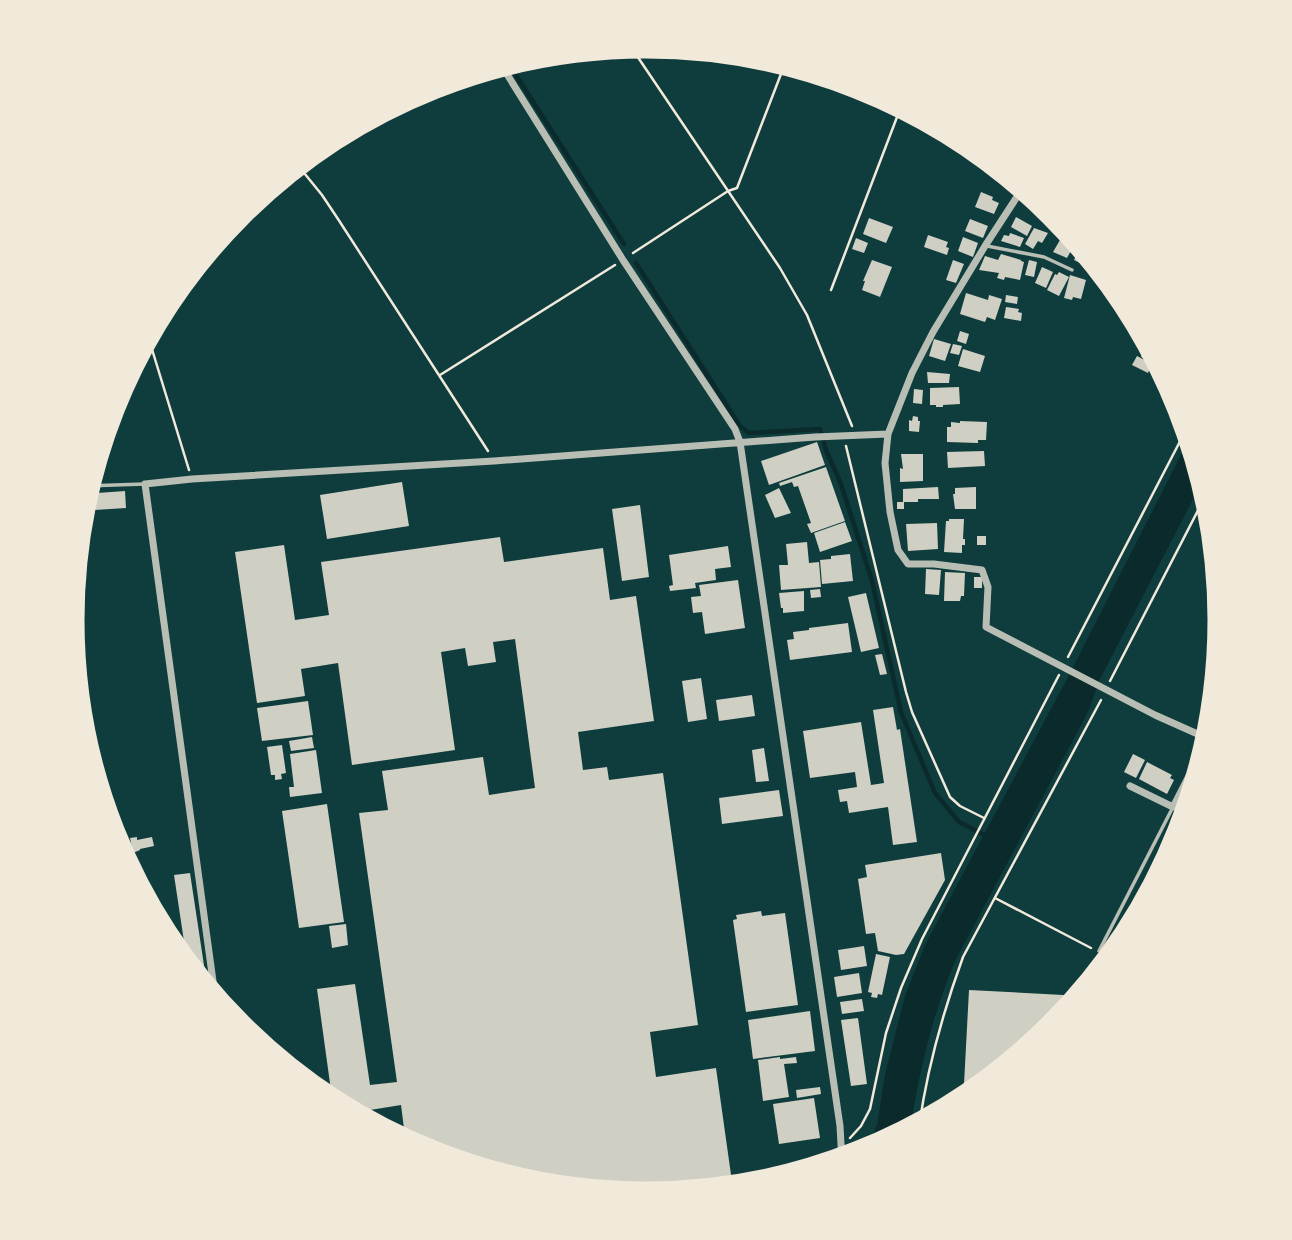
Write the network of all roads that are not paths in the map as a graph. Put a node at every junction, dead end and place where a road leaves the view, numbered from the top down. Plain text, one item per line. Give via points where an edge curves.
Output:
1 (505, 73) edge
2 (1018, 195) edge
3 (985, 246) junction
4 (1072, 270) dead end
5 (888, 434) junction
6 (740, 442) junction
7 (145, 484) junction
8 (97, 486) edge
9 (1200, 735) edge
10 (1189, 777) edge
11 (1130, 786) dead end
12 (1173, 807) junction
13 (1099, 951) road end
14 (213, 984) edge
15 (841, 1151) edge

1 - 6 street
2 - 3 street
3 - 4 lane via 1044,257
3 - 5 street via 912,373
5 - 6 street
5 - 9 street via 885,463 890,512 898,550 908,564 982,570 988,587 986,627
6 - 7 street
6 - 15 street
7 - 8 lane
7 - 14 street
10 - 12 street
11 - 12 street
12 - 13 lane

